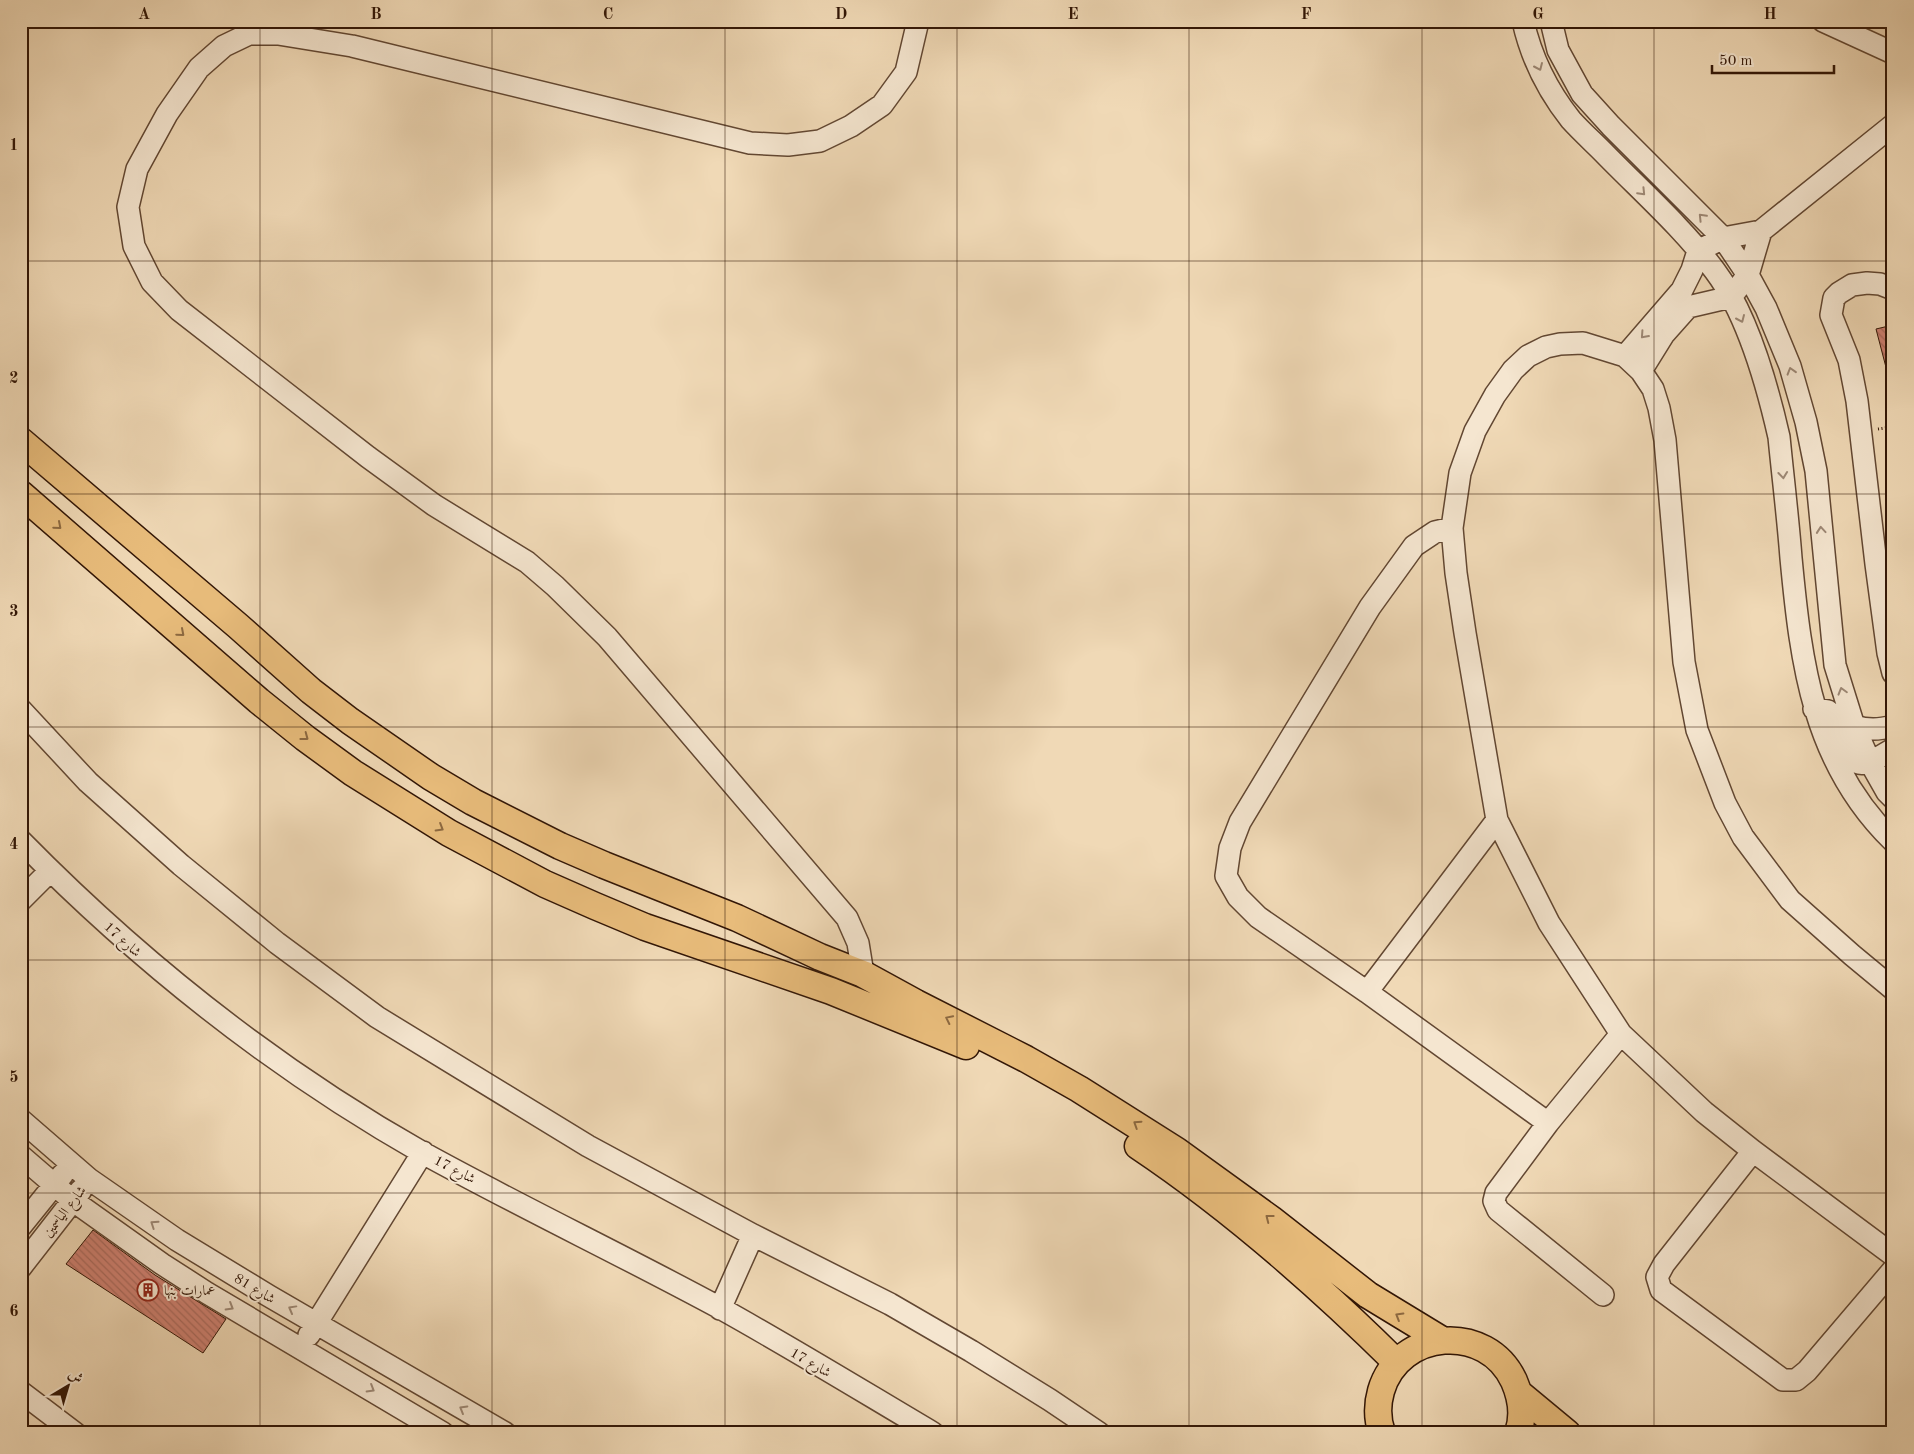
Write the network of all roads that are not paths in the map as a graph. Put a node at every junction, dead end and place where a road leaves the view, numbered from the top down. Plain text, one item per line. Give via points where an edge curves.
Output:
1 (918, 21) edge
2 (1523, 21) edge
3 (1551, 21) edge
4 (1823, 21) edge
5 (1893, 53) edge
6 (1893, 106) edge
7 (1893, 125) edge
8 (1864, 149) junction
9 (1761, 231) junction
10 (1723, 238) junction
11 (1698, 251) junction
12 (1748, 275) junction
13 (1893, 289) edge
14 (1731, 297) junction
15 (1624, 356) junction
16 (1641, 370) junction
17 (21, 441) edge
18 (21, 494) edge
19 (1452, 528) junction
20 (1893, 673) edge
21 (1814, 708) junction
22 (21, 710) edge
23 (1854, 726) junction
24 (1893, 726) edge
25 (1893, 738) edge
26 (1893, 749) edge
27 (1868, 757) junction
28 (1893, 798) edge
29 (1497, 820) junction
30 (21, 841) edge
31 (1893, 841) edge
32 (50, 871) junction
33 (21, 900) edge
34 (863, 974) junction
35 (1893, 989) edge
36 (1367, 992) junction
37 (1621, 1034) junction
38 (21, 1120) edge
39 (1548, 1123) junction
40 (1753, 1151) junction
41 (423, 1152) junction
42 (21, 1156) edge
43 (71, 1164) junction
44 (89, 1179) junction
45 (54, 1185) junction
46 (72, 1200) junction
47 (21, 1226) edge
48 (753, 1235) junction
49 (1893, 1256) edge
50 (21, 1267) edge
51 (1893, 1270) edge
52 (1603, 1295) dead end
53 (720, 1309) junction
54 (316, 1323) junction
55 (1442, 1340) junction
56 (302, 1348) junction
57 (1396, 1362) junction
58 (21, 1392) edge
59 (1520, 1394) junction
60 (75, 1433) edge
61 (443, 1433) edge
62 (505, 1433) edge
63 (933, 1433) edge
64 (1099, 1433) edge
65 (1382, 1433) edge
66 (1518, 1433) edge
67 (1567, 1433) edge

1 - 34 street via 906,72 882,105 851,126 820,141 788,145 750,143 352,46 278,34 249,34 224,46 199,68 167,114 137,169 128,207 134,246 152,282 179,310 434,506 527,562 583,612 847,918 858,942
2 -> 11 street via 1528,44 1545,81 1571,120
10 -> 3 street via 1582,94 1558,50
4 - 5 street
6 - 8 street
7 - 8 street
8 - 9 street
9 - 10 street
9 - 12 street
10 - 11 street
10 - 12 street
11 - 14 street
11 -> 15 street via 1682,290
12 - 14 street
23 -> 12 street via 1835,664 1816,471 1806,422 1790,366 1766,308
13 - 20 street via 1880,284 1852,285 1834,298 1831,315 1849,360 1857,401
14 - 16 street via 1688,307 1664,334
14 -> 21 street via 1753,346 1779,437 1801,646
15 - 16 street
15 - 19 street via 1582,344 1560,344 1528,356 1513,370 1485,410 1475,431 1460,473
16 - 35 street via 1660,408 1665,440 1684,662 1697,730 1725,803 1743,837 1790,900
17 - 34 main road via 311,691 431,777 560,846 737,918
18 -> 57 main road via 259,701 305,738 403,805 497,860 595,906 954,1040 1058,1096 1153,1156 1250,1229 1300,1271
19 - 29 street via 1466,643
19 - 36 street via 1434,532 1414,546 1370,607 1240,822 1230,848 1226,876 1238,897 1258,917
21 - 27 street via 1832,715 1856,763 1861,764
21 - 31 street via 1841,775 1862,807
22 - 48 street via 88,782 181,865 376,1017 588,1146
23 - 24 street via 1880,729
23 - 27 street
25 - 27 street
26 - 27 street
27 - 28 street
29 - 36 street
29 - 37 street via 1549,924
30 - 32 street, شارع 17
32 - 33 street
32 - 41 street, شارع 17 via 141,955 200,1003 308,1081
55 -> 34 main road via 1368,1295 1225,1184 1129,1119 1026,1059
36 - 39 street
37 - 39 street
37 - 40 street via 1704,1112
38 - 43 street, شارع 81
39 - 52 street via 1496,1193 1494,1201 1498,1210
40 - 49 street
40 - 51 street via 1664,1264 1657,1277 1661,1290 1783,1380 1796,1380
41 - 53 street, شارع 17
41 - 54 street
42 - 45 street, شارع 81
43 - 44 street, شارع 81
43 - 45 street, شارع الياسمين
44 - 46 street, شارع الياسمين
54 -> 44 street, شارع 81 via 177,1240
45 - 46 street, شارع 81
45 - 47 street, شارع الياسمين
46 - 50 street, شارع الياسمين
46 -> 56 street, شارع 81 via 169,1269
48 - 53 street
48 - 64 street via 890,1304 986,1360
53 - 63 street, شارع 17
54 - 56 street
62 -> 54 street, شارع 81
55 - 57 main road via 1417,1347
55 - 59 main road via 1467,1341 1491,1352 1509,1370
56 -> 61 street, شارع 81
57 - 65 main road via 1384,1381 1378,1402
58 - 60 street
59 - 66 main road via 1521,1424
59 - 67 main road

